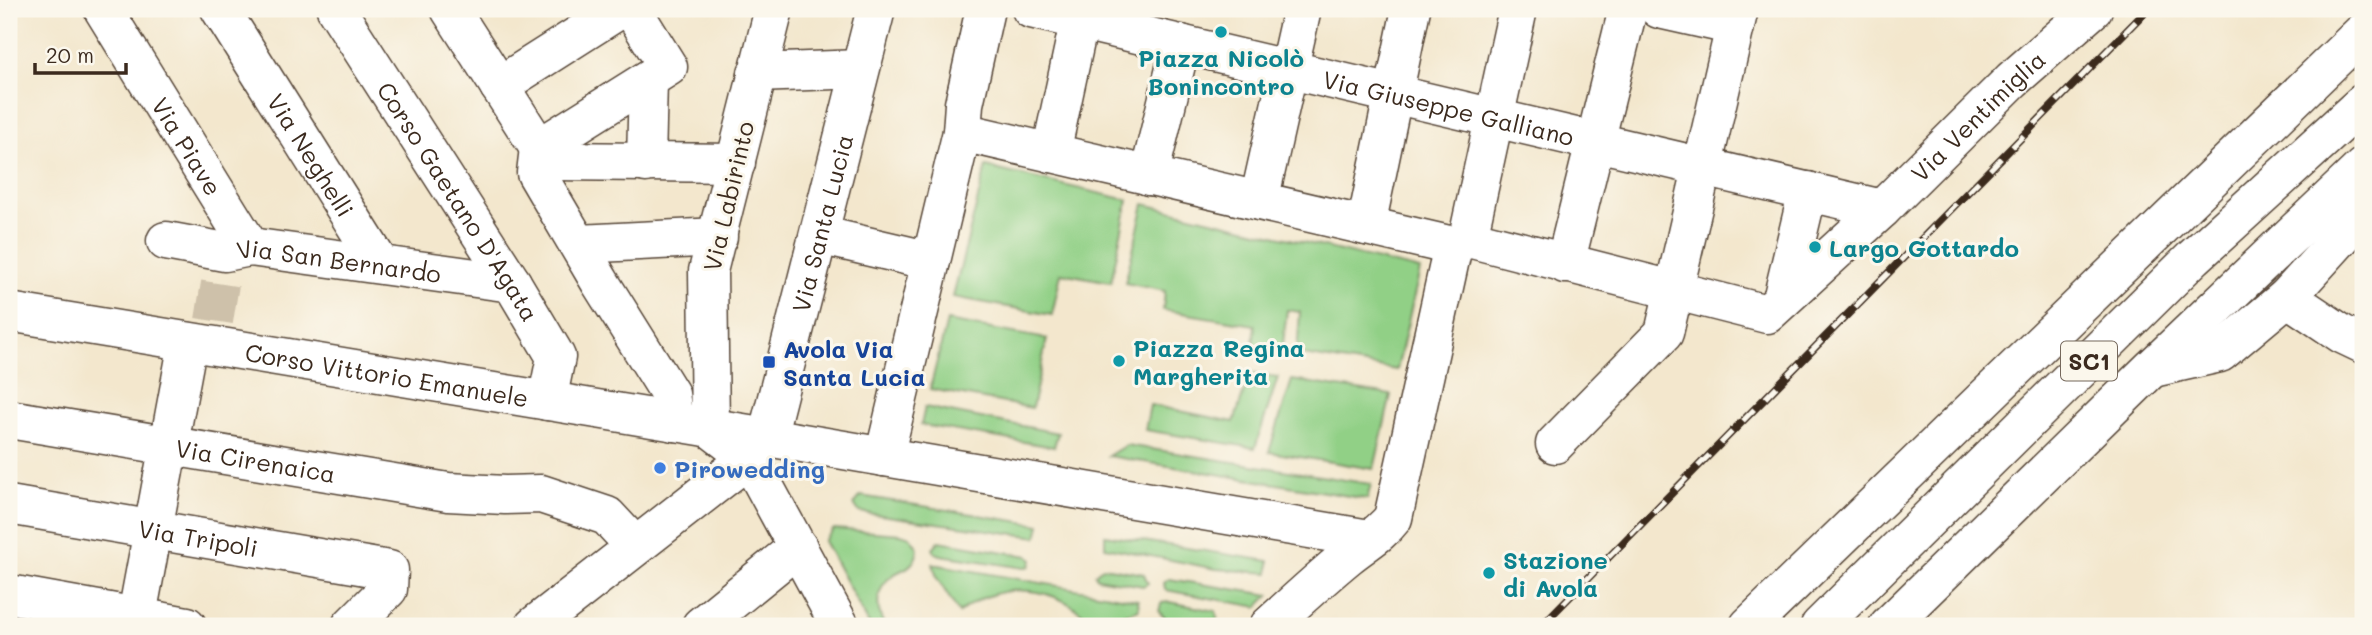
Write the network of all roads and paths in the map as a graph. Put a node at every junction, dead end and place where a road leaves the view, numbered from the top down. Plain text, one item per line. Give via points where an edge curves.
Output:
1 (103, 9) edge
2 (220, 9) edge
3 (335, 9) edge
4 (620, 9) edge
5 (632, 9) edge
6 (774, 9) edge
7 (876, 9) edge
8 (985, 9) edge
9 (1031, 9) edge
10 (1302, 9) edge
11 (1411, 9) edge
12 (1518, 9) edge
13 (1628, 9) edge
14 (1659, 9) edge
15 (2082, 10) edge
16 (459, 12) edge
17 (1081, 15) edge
18 (1737, 17) edge
19 (2363, 32) edge
20 (1181, 44) junction
21 (860, 69) junction
22 (1288, 69) junction
23 (757, 73) junction
24 (648, 80) junction
25 (499, 86) junction
26 (1393, 94) junction
27 (2363, 103) edge
28 (1494, 117) junction
29 (963, 118) junction
30 (1054, 139) junction
31 (1595, 142) junction
32 (539, 148) junction
33 (1152, 162) junction
34 (646, 163) junction
35 (736, 163) junction
36 (1701, 166) junction
37 (2363, 167) edge
38 (1262, 188) junction
39 (1797, 189) junction
40 (1889, 202) junction
41 (1368, 213) junction
42 (2363, 213) edge
43 (819, 235) junction
44 (1464, 236) junction
45 (718, 237) junction
46 (166, 241) dead end
47 (579, 244) junction
48 (1567, 255) junction
49 (233, 257) junction
50 (920, 258) junction
51 (380, 264) junction
52 (1674, 282) junction
53 (512, 283) junction
54 (2287, 297) junction
55 (1782, 300) junction
56 (9, 312) edge
57 (204, 337) junction
58 (2363, 344) edge
59 (2151, 369) junction
60 (547, 401) junction
61 (9, 419) edge
62 (692, 425) junction
63 (1555, 444) dead end
64 (169, 445) junction
65 (758, 448) junction
66 (884, 457) junction
67 (9, 505) edge
68 (153, 530) junction
69 (1369, 539) junction
70 (635, 546) junction
71 (791, 553) junction
72 (9, 594) edge
73 (135, 622) edge
74 (187, 626) edge
75 (351, 626) edge
76 (534, 626) edge
77 (701, 626) edge
78 (840, 626) edge
79 (1269, 626) edge
80 (1749, 626) edge
81 (1820, 626) edge
82 (1888, 626) edge

1 - 49 street, Via Piave
2 - 51 street, Via Neghelli
3 - 53 street, Corso Gaetano D'Agata
4 - 25 street
5 - 24 street via 668,67
6 - 23 street, Via Labirinto
7 - 21 street, Via Santa Lucia
8 - 29 street
9 - 17 street, Via Giuseppe Galliano
10 - 22 street
11 - 26 street
12 - 28 street
13 - 31 street
14 - 18 street
15 - 40 street, Via Ventimiglia
16 - 25 street
17 - 20 street, Via Giuseppe Galliano
17 - 30 street
18 - 36 street
19 - 80 street
20 - 22 street, Via Giuseppe Galliano
20 - 33 street
21 - 23 street
21 - 43 street, Via Santa Lucia
22 - 26 street, Via Giuseppe Galliano
22 - 38 street
23 - 35 street, Via Labirinto
24 - 32 street
24 - 34 street
25 - 32 street
26 - 28 street, Via Giuseppe Galliano
26 - 41 street
27 - 81 street, SC1 via 2194,257
28 - 31 street, Via Giuseppe Galliano
28 - 44 street
29 - 30 street
29 - 50 street
30 - 33 street
31 - 36 street, Via Giuseppe Galliano
31 - 48 street
32 - 34 street via 556,162
32 - 47 street via 537,173
33 - 38 street
34 - 35 street
35 - 45 street, Via Labirinto
36 - 39 street, Via Giuseppe Galliano
36 - 52 street
37 - 59 street
38 - 41 street
39 - 40 street, Via Giuseppe Galliano
39 - 55 street
40 - 55 street, Via Ventimiglia
41 - 44 street
42 - 54 street
43 - 50 street
43 - 65 street, Via Santa Lucia
44 - 48 street
44 - 69 street via 1393,518 1383,532
45 - 47 street
45 - 62 street, Via Labirinto via 708,271
46 - 49 street, Via San Bernardo
47 - 62 street
48 - 52 street
49 - 51 street, Via San Bernardo
50 - 66 street
51 - 53 street, Via San Bernardo
52 - 55 street via 1767,314
52 - 63 street via 1664,333
53 - 60 street, Corso Gaetano D'Agata via 556,358
54 - 58 street
54 - 59 street via 2220,353
56 - 57 street, Corso Vittorio Emanuele
57 - 60 street, Corso Vittorio Emanuele
57 - 64 street
59 - 82 street
60 - 62 street, Corso Vittorio Emanuele
61 - 64 street, Via Cirenaica
62 - 65 street, Corso Vittorio Emanuele
64 - 68 street
64 - 70 street, Via Cirenaica via 448,492 541,494 607,516
65 - 66 street, Corso Vittorio Emanuele
65 - 70 street
65 - 71 street
66 - 69 street, Corso Vittorio Emanuele
67 - 68 street, Via Tripoli
68 - 73 street
68 - 75 street, Via Tripoli via 389,570 388,589
69 - 79 street
70 - 76 street
71 - 77 street
71 - 78 street
72 - 73 street
73 - 74 street

